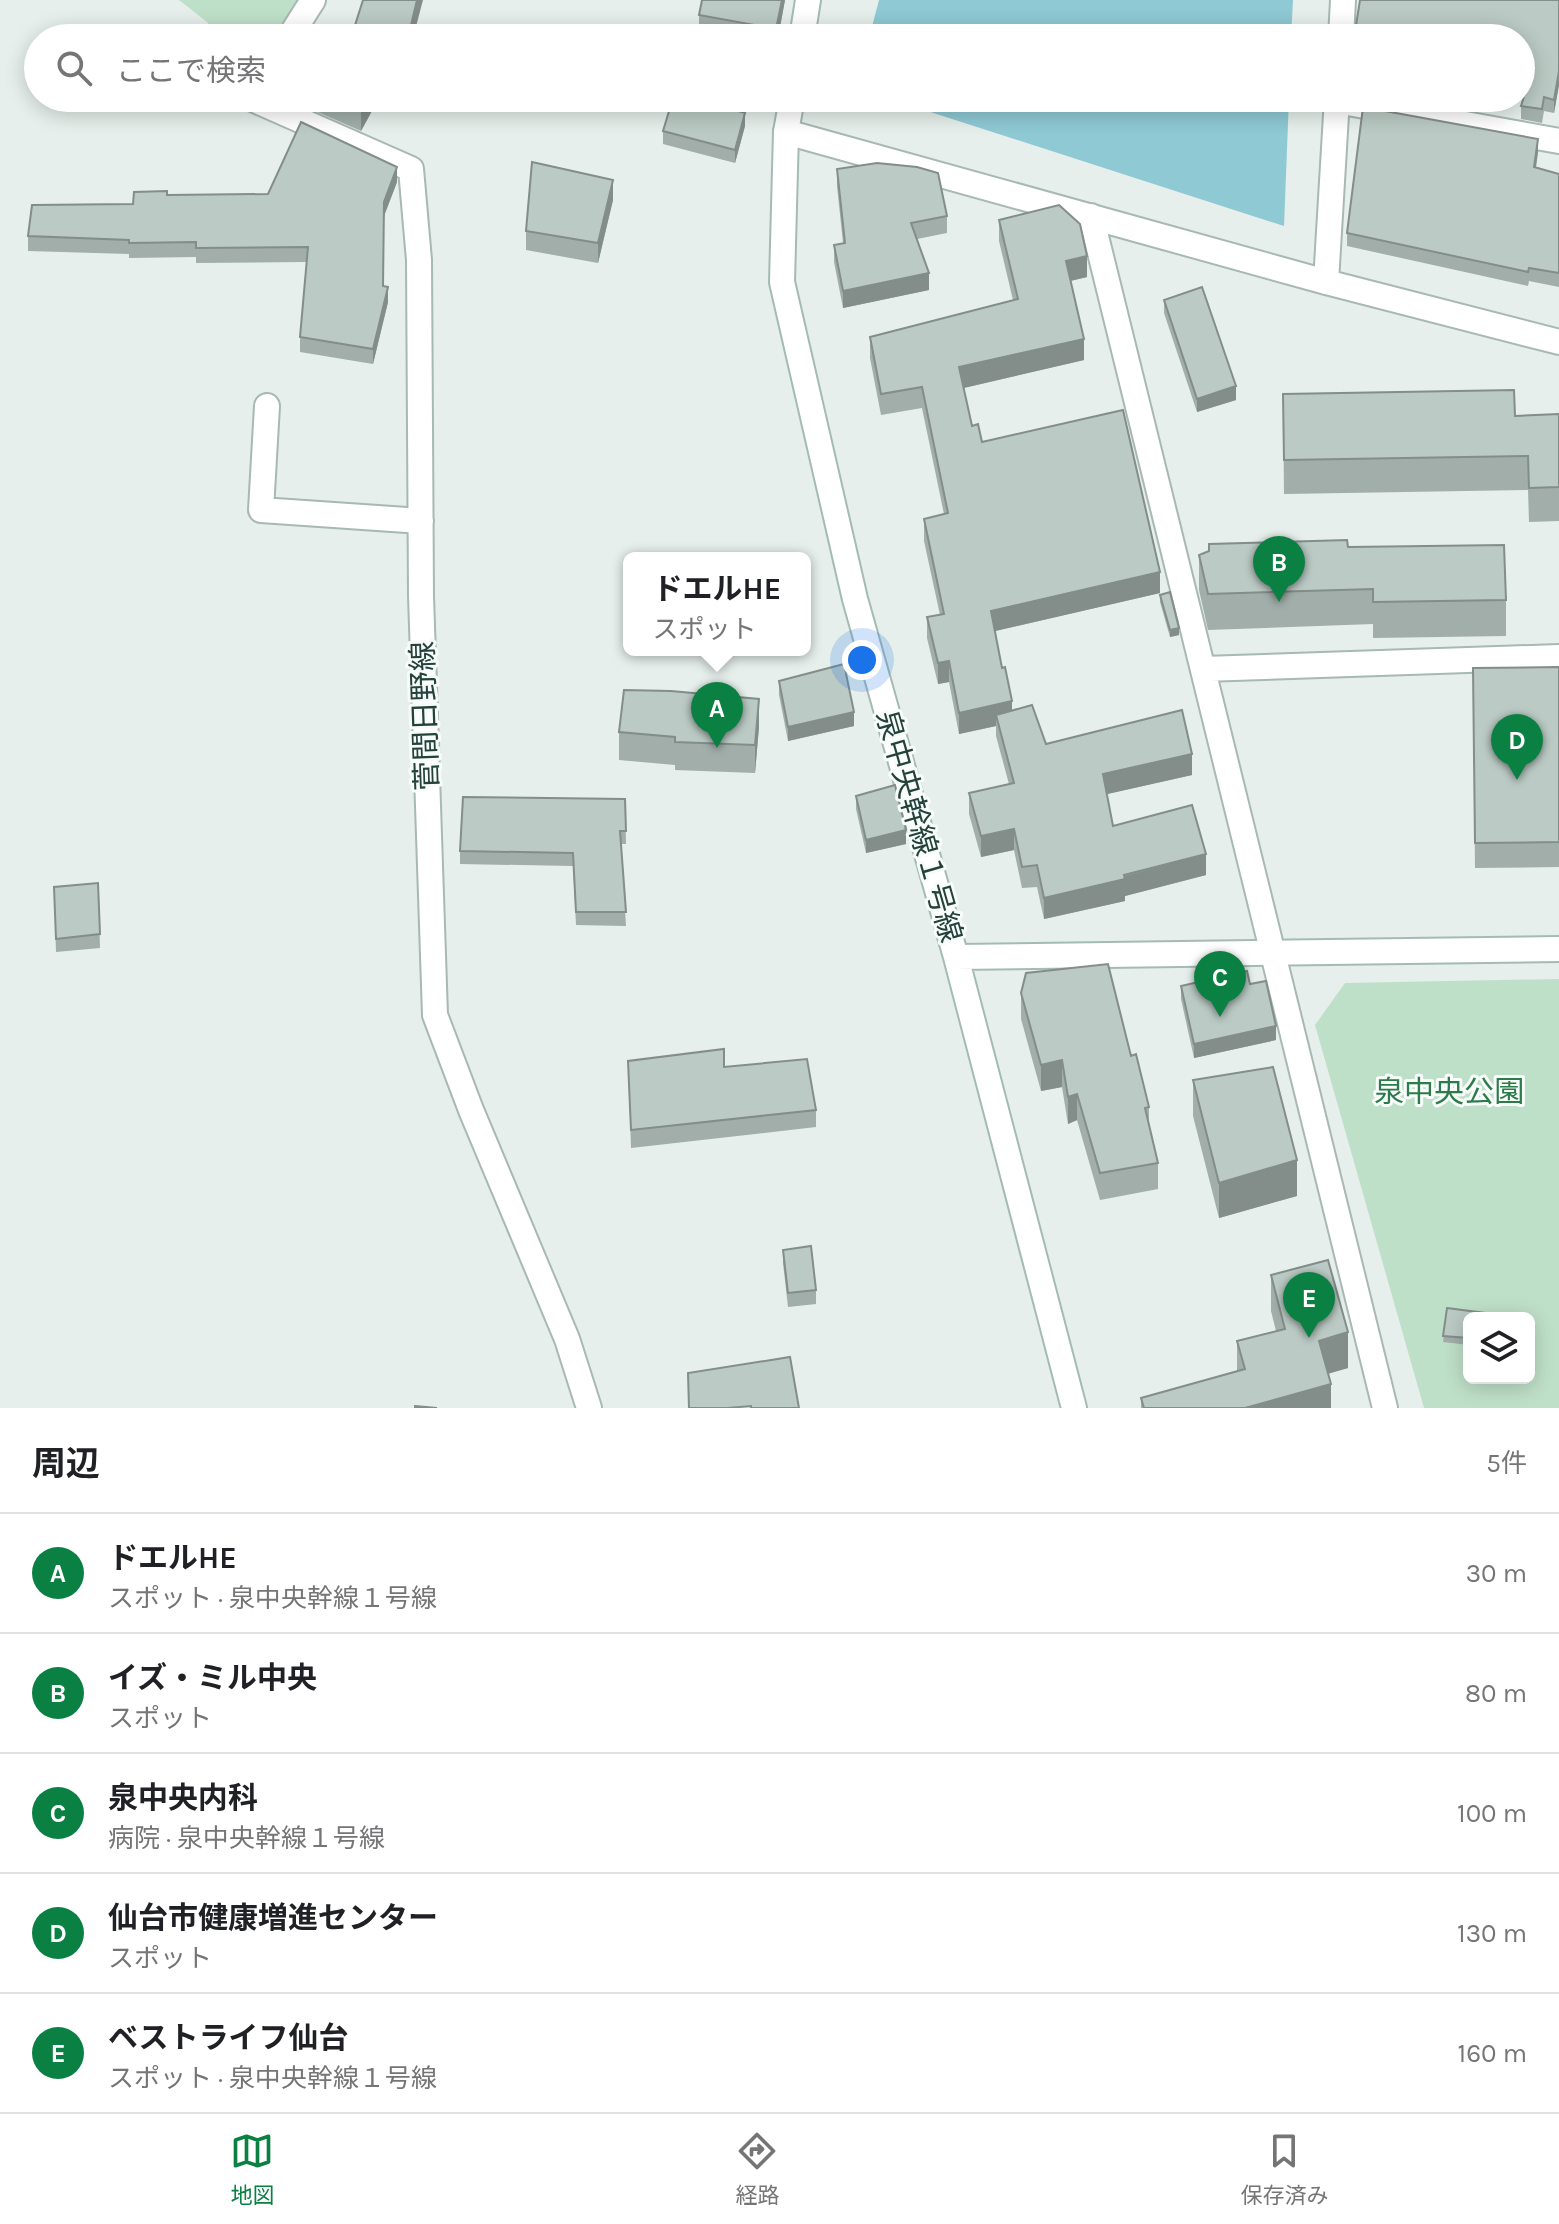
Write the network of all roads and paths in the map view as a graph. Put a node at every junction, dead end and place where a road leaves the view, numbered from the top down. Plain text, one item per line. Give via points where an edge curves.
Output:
1 (313, 0) edge
2 (808, 0) edge
3 (1343, 0) edge
4 (298, 24) edge
5 (804, 24) edge
6 (1342, 24) edge
7 (282, 112) edge
8 (790, 112) edge
9 (1336, 112) edge
10 (1406, 112) edge
11 (786, 132) junction
12 (1559, 141) edge
13 (1091, 216) junction
14 (1326, 282) junction
15 (1559, 342) edge
16 (267, 406) dead end
17 (421, 521) junction
18 (1559, 657) edge
19 (1203, 669) junction
20 (1559, 949) edge
21 (1273, 953) junction
22 (956, 957) junction
23 (589, 1408) edge
24 (1074, 1408) edge
25 (1385, 1408) edge

1 - 4 street
2 - 5 street
3 - 6 street
7 - 17 street, 菅間日野線 via 411,169 419,260
8 - 11 street, 泉中央幹線１号線
9 - 14 street
10 - 12 street
11 - 13 street
11 - 22 street, 泉中央幹線１号線 via 782,282 855,599
13 - 14 street
13 - 19 street
14 - 15 street
16 - 17 street via 261,510
17 - 23 street, 菅間日野線 via 435,1015 567,1339
18 - 19 street
19 - 21 street
20 - 21 street
21 - 22 street
21 - 25 street
22 - 24 street, 泉中央幹線１号線

